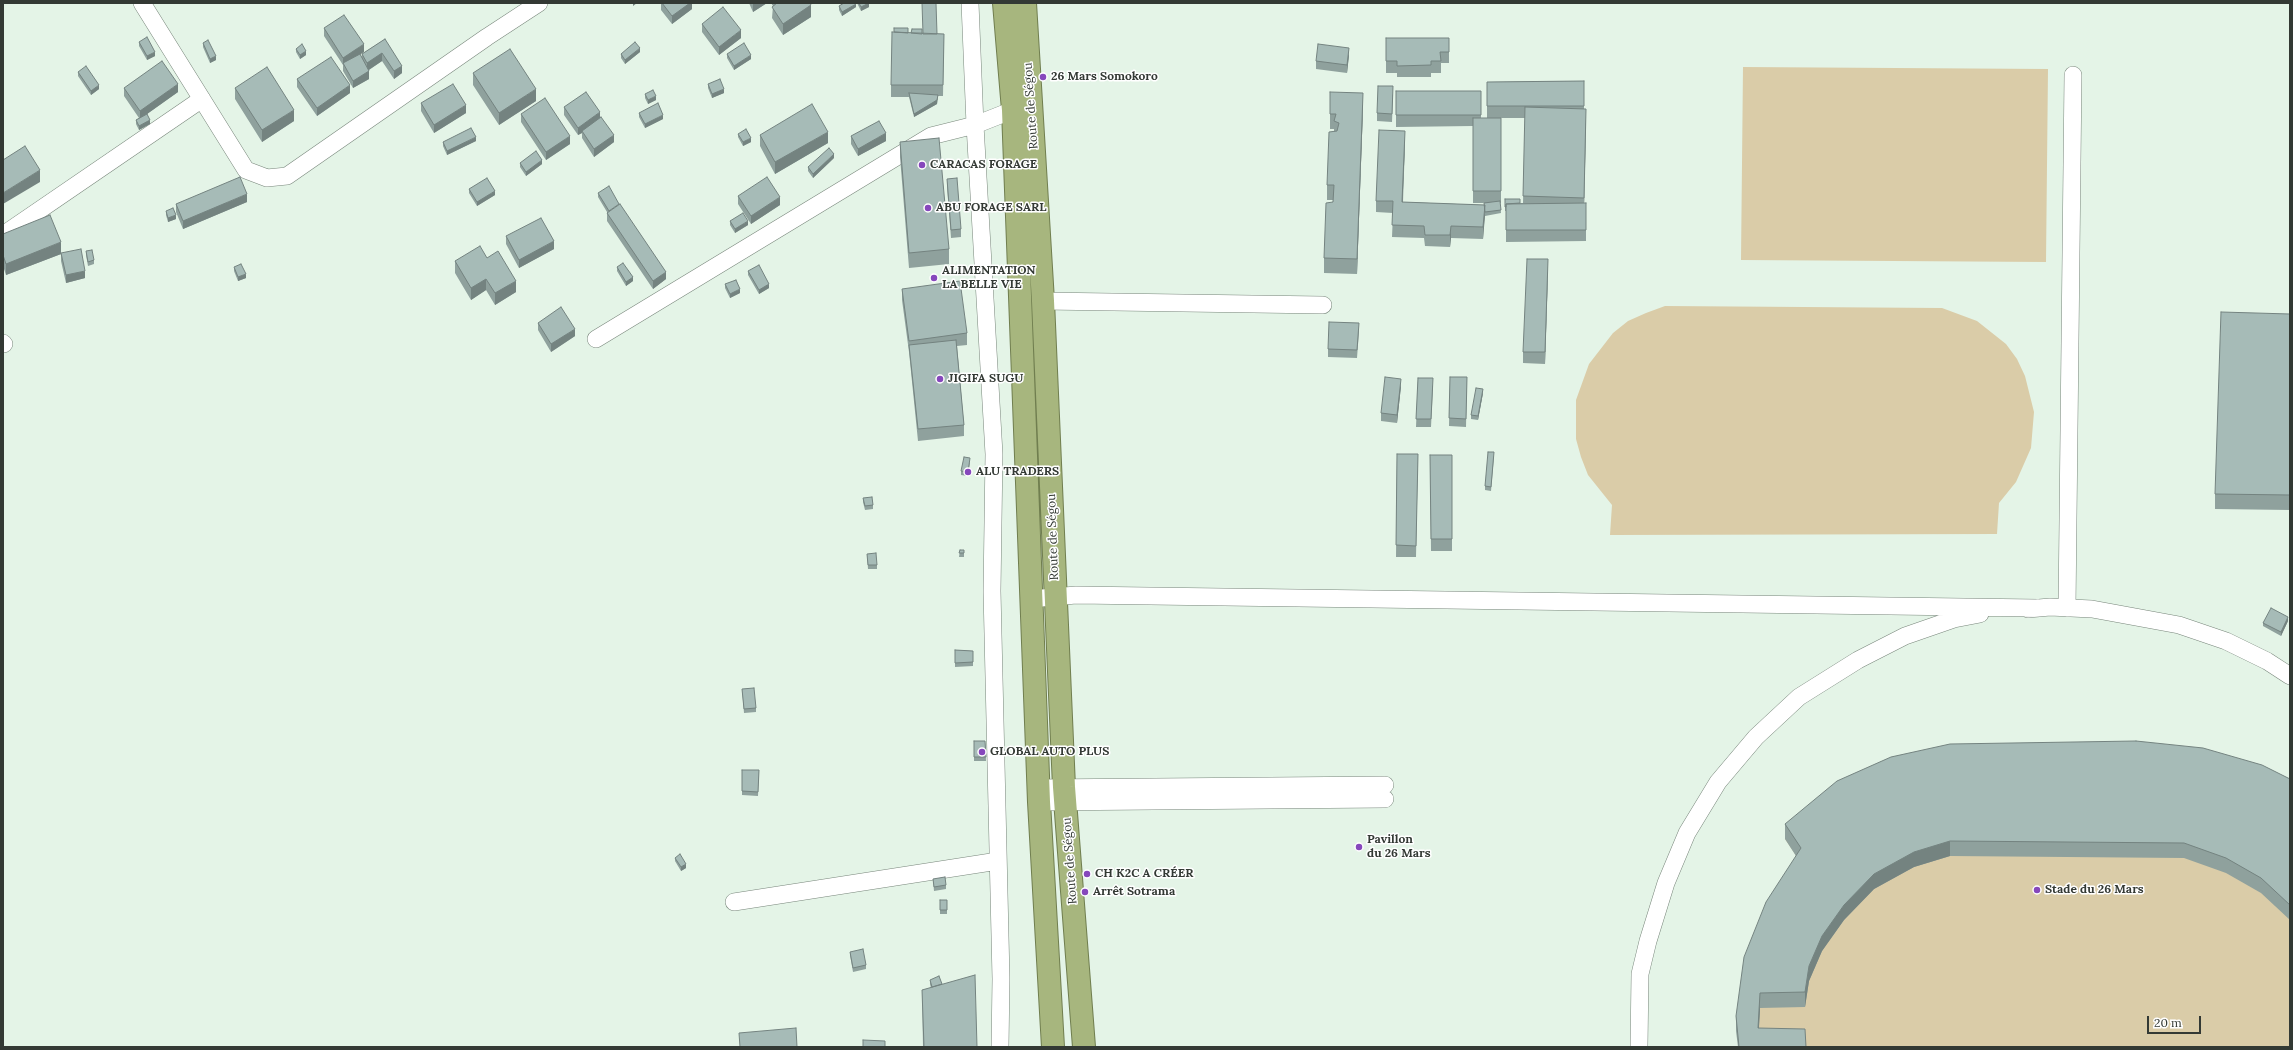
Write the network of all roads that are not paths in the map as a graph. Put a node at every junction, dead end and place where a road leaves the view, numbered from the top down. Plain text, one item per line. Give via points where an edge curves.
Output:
1 (142, 3) edge
2 (540, 3) edge
3 (970, 3) edge
4 (1004, 3) edge
5 (1024, 3) edge
6 (2073, 75) dead end
7 (202, 99) junction
8 (1013, 110) junction
9 (975, 125) junction
10 (3, 235) edge
11 (1043, 301) junction
12 (1323, 305) dead end
13 (596, 339) dead end
14 (1055, 597) junction
15 (1031, 599) junction
16 (2038, 608) junction
17 (2067, 608) junction
18 (2290, 676) edge
19 (1385, 792) dead end
20 (1065, 794) junction
21 (1039, 795) junction
22 (998, 861) junction
23 (734, 902) dead end
24 (1000, 1047) edge
25 (1053, 1047) edge
26 (1084, 1047) edge
27 (1639, 1047) edge

1 - 7 street
2 - 7 street via 287,176 267,178 246,170
3 - 9 street
4 - 8 highway, Route de Ségou
5 - 11 highway, Route de Ségou
6 - 17 street
7 - 10 street
8 - 9 street
8 - 15 highway, Route de Ségou
9 - 13 street via 931,136
9 - 22 street via 994,454 992,591
11 - 12 street
11 - 14 highway, Route de Ségou
14 - 15 street
14 - 16 street via 1076,595
14 - 20 highway, Route de Ségou
15 - 21 highway, Route de Ségou
16 - 17 street
16 - 27 street via 2004,610 1954,619 1905,636 1858,660 1799,696 1756,737 1718,782 1687,833 1666,883 1640,974
17 - 18 street via 2092,609 2179,625 2226,641 2267,661
19 - 20 street
20 - 21 street
20 - 26 highway, Route de Ségou
21 - 25 highway, Route de Ségou
22 - 23 street
22 - 24 street

